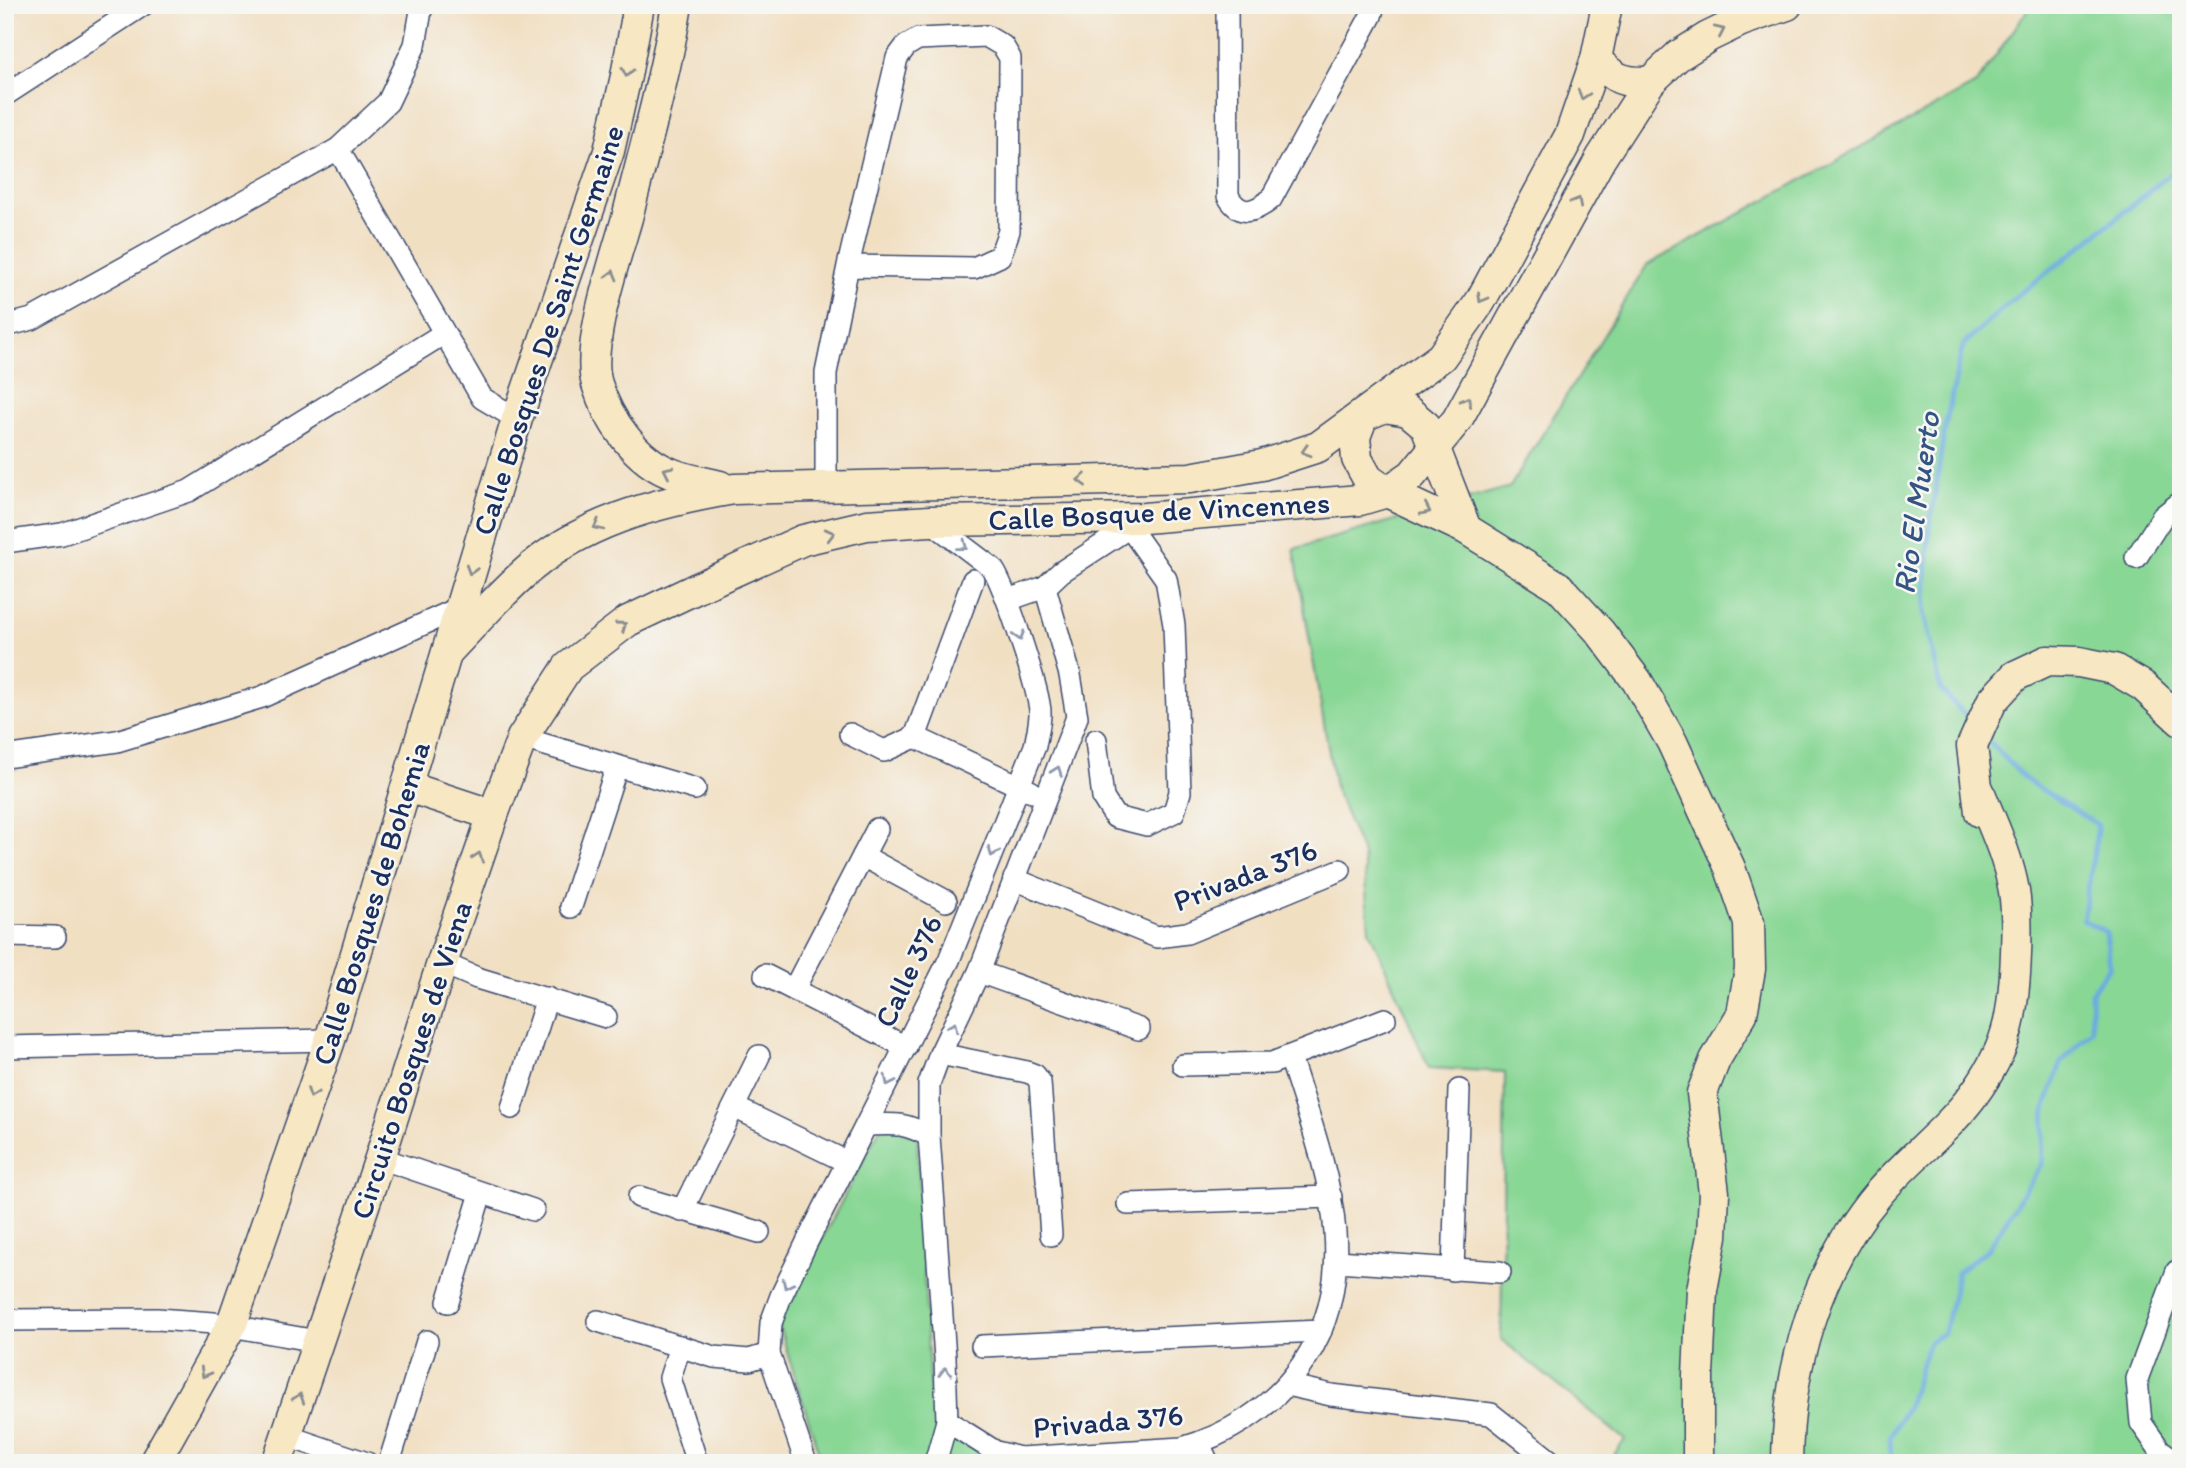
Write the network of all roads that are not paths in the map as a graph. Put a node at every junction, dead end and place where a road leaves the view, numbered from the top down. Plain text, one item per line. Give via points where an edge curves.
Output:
1 (143, 5) edge
2 (422, 5) edge
3 (639, 5) edge
4 (677, 5) edge
5 (1227, 5) edge
6 (1374, 5) edge
7 (1607, 5) edge
8 (1787, 5) edge
9 (1596, 59) junction
10 (1650, 82) junction
11 (5, 95) edge
12 (338, 149) junction
13 (848, 266) junction
14 (5, 326) edge
15 (443, 334) junction
16 (1363, 416) junction
17 (517, 419) junction
18 (1434, 447) junction
19 (826, 485) junction
20 (734, 489) junction
21 (1387, 492) junction
22 (2181, 502) edge
23 (930, 521) junction
24 (1137, 523) junction
25 (1466, 529) junction
26 (5, 541) edge
27 (2136, 558) dead end
28 (973, 580) dead end
29 (1045, 587) junction
30 (1008, 600) junction
31 (459, 608) junction
32 (446, 653) junction
33 (568, 667) joint
34 (2181, 722) edge
35 (850, 734) dead end
36 (915, 737) junction
37 (522, 738) junction
38 (1096, 740) dead end
39 (5, 757) edge
40 (617, 766) junction
41 (1020, 786) junction
42 (408, 787) junction
43 (695, 789) dead end
44 (1047, 799) junction
45 (493, 815) junction
46 (877, 828) dead end
47 (863, 856) junction
48 (1340, 870) dead end
49 (1014, 879) junction
50 (946, 901) dead end
51 (571, 907) dead end
52 (5, 936) edge
53 (55, 937) dead end
54 (442, 963) junction
55 (979, 972) junction
56 (765, 975) dead end
57 (794, 989) junction
58 (547, 998) junction
59 (606, 1017) dead end
60 (1385, 1019) dead end
61 (1139, 1030) dead end
62 (330, 1041) junction
63 (5, 1047) edge
64 (906, 1047) junction
65 (940, 1054) junction
66 (760, 1056) dead end
67 (1290, 1057) junction
68 (1183, 1065) dead end
69 (1459, 1090) dead end
70 (734, 1107) junction
71 (512, 1108) dead end
72 (867, 1125) junction
73 (929, 1136) junction
74 (380, 1158) junction
75 (847, 1162) junction
76 (481, 1192) junction
77 (639, 1197) dead end
78 (1331, 1197) junction
79 (1128, 1204) dead end
80 (533, 1210) dead end
81 (682, 1210) junction
82 (759, 1232) dead end
83 (1051, 1235) dead end
84 (1337, 1261) junction
85 (1453, 1270) junction
86 (2177, 1271) dead end
87 (1500, 1272) dead end
88 (448, 1301) dead end
89 (5, 1320) edge
90 (598, 1321) dead end
91 (231, 1326) junction
92 (1321, 1331) junction
93 (317, 1341) junction
94 (427, 1341) dead end
95 (680, 1346) junction
96 (982, 1346) dead end
97 (769, 1353) junction
98 (1287, 1385) junction
99 (947, 1421) junction
100 (282, 1449) edge
101 (1203, 1453) edge
102 (1064, 1460) edge
103 (1012, 1461) edge
104 (155, 1463) edge
105 (367, 1463) edge
106 (389, 1463) edge
107 (697, 1463) edge
108 (806, 1463) edge
109 (935, 1463) edge
110 (1553, 1463) edge
111 (1698, 1463) edge
112 (1787, 1463) edge
113 (2178, 1463) edge

1 - 11 street
2 - 12 street via 415,45 388,102
3 -> 17 main road, Calle Bosques De Saint Germaine via 609,151
20 -> 4 main road, Calle Bosques De Saint Germaine via 672,474 642,456 615,423 596,382 595,340 650,131
5 - 6 street via 1228,196 1235,207 1246,211 1271,199
7 - 9 main road, Calle Bosque de Vincennes
10 -> 8 main road, Calle Bosque de Vincennes via 1708,37
9 - 10 main road via 1610,74 1629,82
9 -> 16 main road, Calle Bosque de Vincennes via 1570,135 1480,302 1441,357
18 -> 10 main road, Calle Bosque de Vincennes via 1457,420 1601,158
12 - 14 street via 32,319
12 - 15 street
13 - 13 street via 897,58 918,38 986,36 1003,46 1010,58 1009,231 1000,257 974,268
13 - 19 street via 826,373
15 - 17 street via 482,398
15 - 26 street via 189,491 62,534
16 - 18 main road via 1385,407 1408,411 1426,426
16 -> 19 main road, Calle Bosque de Vincennes via 1318,447 1262,465 1190,478
16 - 21 main road via 1355,437 1357,459 1368,479
17 -> 31 main road, Calle Bosques De Saint Germaine
18 - 21 main road, Calle Bosque de Vincennes via 1412,475
18 - 25 main road
19 - 20 main road, Calle Bosque de Vincennes
20 -> 32 main road, Calle Bosques de Bohemia via 675,499 619,516 566,542 521,575
21 - 24 main road, Calle Bosque de Vincennes via 1360,500
21 -> 25 main road
22 - 27 street via 2163,516
23 - 24 main road, Calle Bosque de Vincennes
23 -> 30 street, Calle 376 via 995,572
33 -> 23 main road, Calle Bosque de Vincennes via 628,621 803,540 867,525
24 - 29 street
24 - 38 street via 1166,579 1174,625 1180,792 1174,812 1147,825 1115,817 1103,797
25 - 111 main road via 1559,587 1637,681 1684,767 1730,868 1749,923 1750,970 1742,1014 1702,1093 1714,1193 1702,1290
28 - 36 street
29 - 30 street
44 -> 29 street, Calle 376 via 1077,717
30 -> 41 street, Calle 376 via 1040,711 1035,746
31 - 32 main road, Calle Bosques De Saint Germaine
31 - 39 street via 262,697 117,741
32 - 42 main road, Calle Bosques de Bohemia
33 - 37 main road, Circuito Bosques de Viena
34 - 112 main road via 2143,687 2114,669 2079,662 2047,661 2015,676 1992,701 1972,746 1983,849 2015,958 2007,1032 1974,1095 1880,1192 1852,1230 1819,1293 1789,1402
35 - 36 street via 884,751
36 - 41 street
37 - 40 street
37 - 45 main road, Circuito Bosques de Viena
40 - 43 street
40 - 51 street
41 - 44 street
41 -> 64 street, Calle 376 via 949,960
42 - 45 main road
42 - 62 main road, Calle Bosques de Bohemia
44 - 49 street, Calle 376
54 -> 45 main road, Circuito Bosques de Viena
46 - 47 street
47 - 50 street
47 - 57 street
48 - 49 street, Privada 376 via 1187,933 1157,937
49 - 55 street, Calle 376
52 - 53 street
54 - 58 street
54 - 74 main road, Circuito Bosques de Viena
55 - 61 street
65 -> 55 street, Calle 376
56 - 57 street
57 - 64 street
58 - 59 street
58 - 71 street
60 - 67 street
62 - 63 street
62 -> 91 main road, Calle Bosques de Bohemia
64 -> 72 street, Calle 376
65 - 73 street, Calle 376 via 929,1084
65 - 83 street via 1027,1072 1040,1082
66 - 70 street
67 - 68 street via 1272,1063
67 - 78 street, Privada 376
69 - 85 street
70 - 75 street
70 - 81 street
72 - 73 street via 910,1125
72 - 75 street, Calle 376
99 -> 73 street, Calle 376
74 - 76 street
74 - 93 main road, Circuito Bosques de Viena
75 -> 97 street, Calle 376 via 781,1296 771,1323
76 - 80 street
76 - 88 street
77 - 81 street
78 - 79 street
78 - 84 street, Privada 376
81 - 82 street
84 - 85 street
84 - 92 street, Privada 376 via 1335,1287
85 - 87 street
86 - 113 street via 2137,1379 2141,1423 2160,1450
89 - 91 street via 157,1319
90 - 95 street
91 - 93 street
91 -> 104 main road, Calle Bosques de Bohemia
92 - 96 street
92 - 98 street, Privada 376
100 -> 93 main road, Circuito Bosques de Viena
94 - 106 street
95 - 97 street via 714,1357 749,1360
95 - 107 street via 670,1378
97 - 108 street, Calle 376
98 - 101 street, Privada 376
98 - 110 street via 1331,1395 1491,1414
99 - 103 street
99 - 109 street, Calle 376
100 - 105 street
101 - 102 street, Privada 376 via 1182,1448
102 - 103 street, Privada 376

